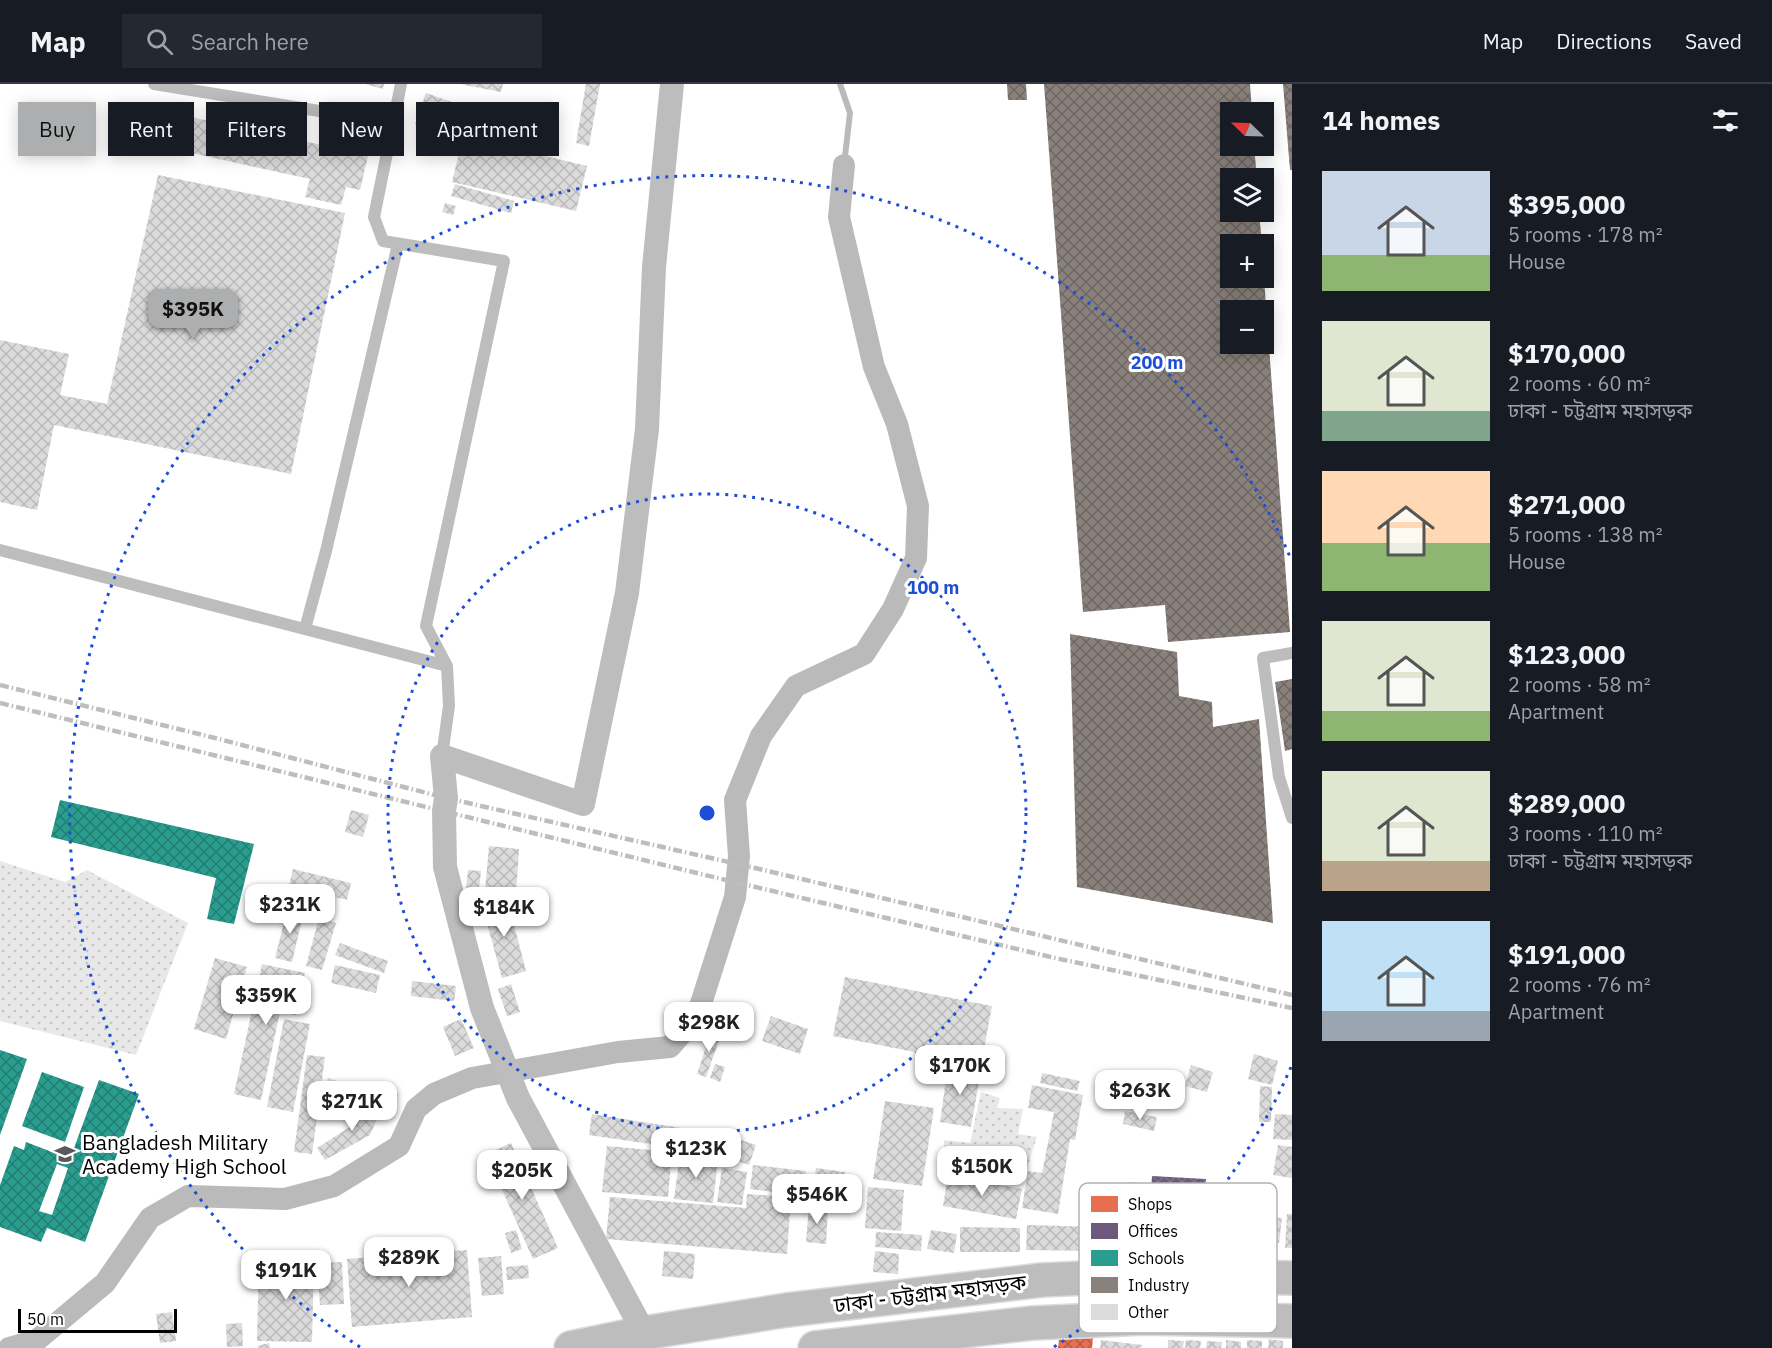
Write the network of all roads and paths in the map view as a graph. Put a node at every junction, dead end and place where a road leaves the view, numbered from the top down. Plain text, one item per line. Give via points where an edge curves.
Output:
1 (154, 84) edge
2 (401, 84) edge
3 (672, 84) edge
4 (397, 102) edge
5 (319, 111) edge
6 (386, 156) edge
7 (398, 244) junction
8 (0, 549) edge
9 (305, 629) junction
10 (1292, 653) edge
11 (447, 666) junction
12 (442, 756) junction
13 (1292, 818) edge
14 (1079, 1278) edge
15 (1277, 1278) edge
16 (1292, 1278) edge
17 (1079, 1321) edge
18 (1277, 1321) edge
19 (1292, 1321) edge
20 (644, 1333) junction
21 (571, 1348) edge
22 (815, 1348) edge

1 - 5 lane
2 - 4 lane
3 - 12 street via 654,267 647,429 627,593 583,804
6 - 7 lane via 374,217 383,242
7 - 9 lane
7 - 11 lane via 504,261 426,626
8 - 9 lane
9 - 11 lane
10 - 13 lane via 1263,658 1279,777
11 - 12 lane via 449,706
12 - 20 street via 445,867 482,1008 518,1098
14 - 20 highway, ঢাকা - চট্টগ্রাম মহাসড়ক via 787,1310
15 - 16 highway, ঢাকা - চট্টগ্রাম মহাসড়ক
17 - 22 highway, ঢাকা - চট্টগ্রাম মহাসড়ক
18 - 19 highway, ঢাকা - চট্টগ্রাম মহাসড়ক
20 - 21 highway, ঢাকা - চট্টগ্রাম মহাসড়ক

